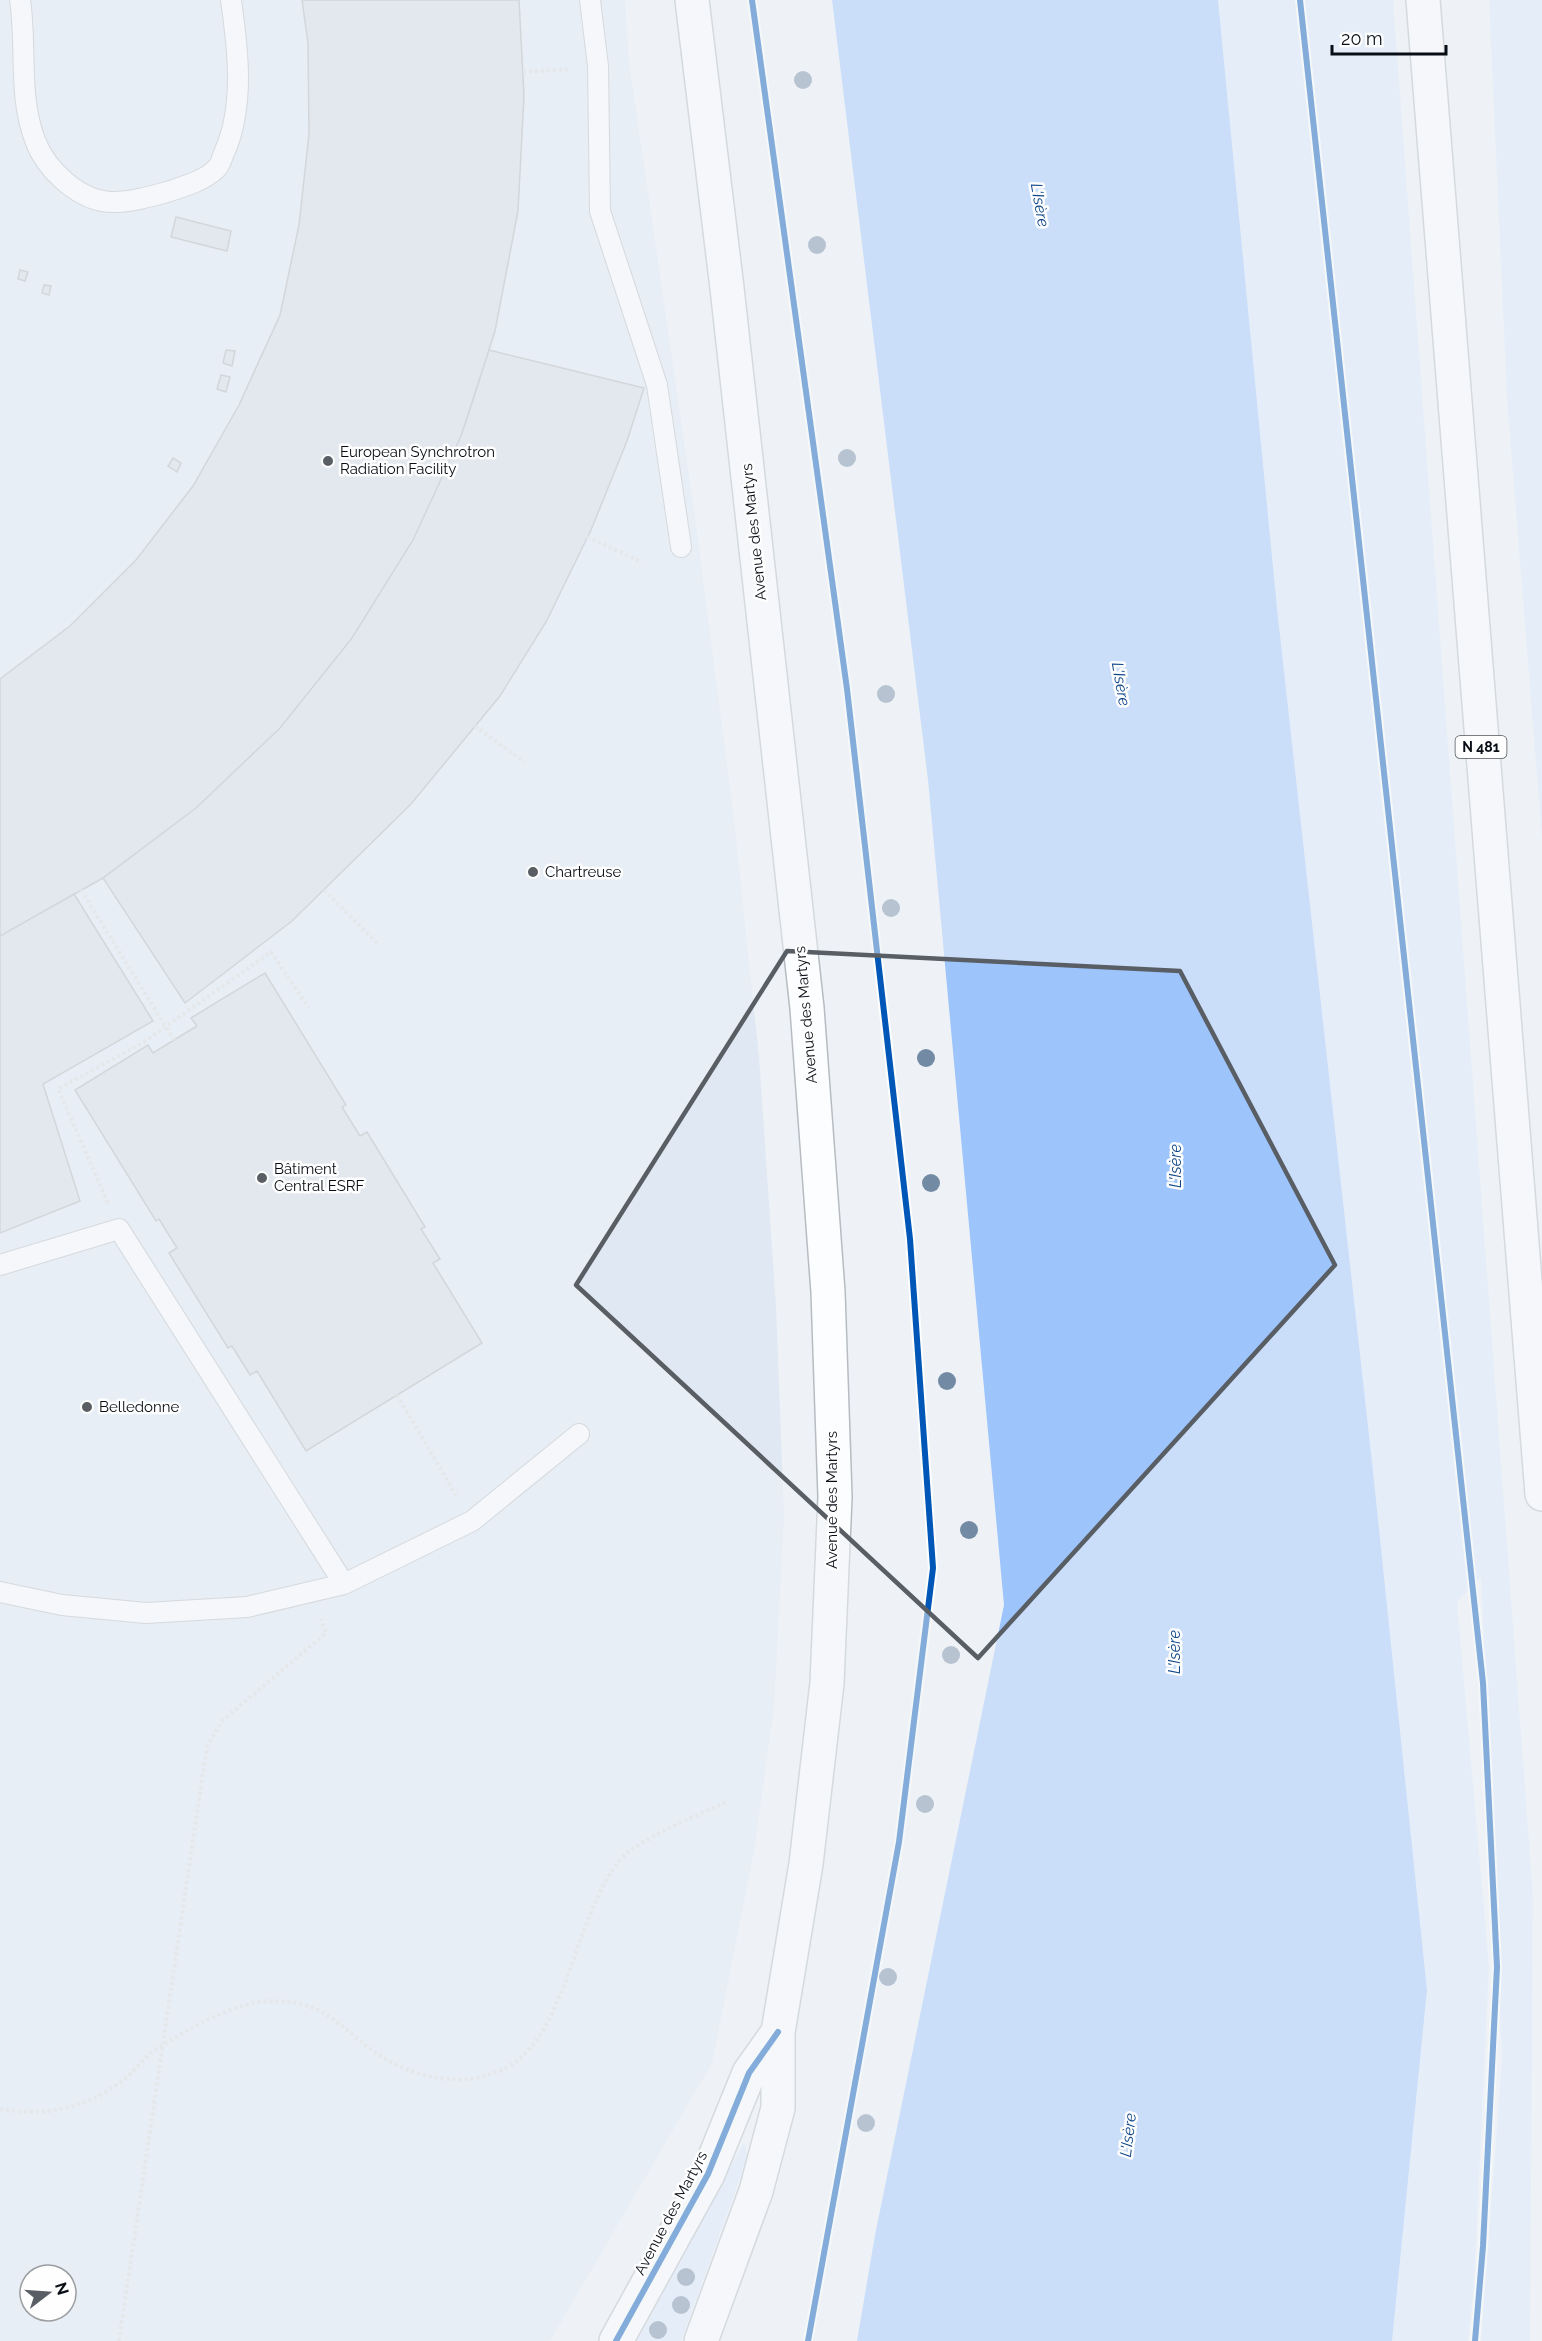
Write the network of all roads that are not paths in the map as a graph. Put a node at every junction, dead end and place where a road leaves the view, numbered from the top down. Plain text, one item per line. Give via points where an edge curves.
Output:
1 (20, 0) edge
2 (231, 0) edge
3 (590, 0) edge
4 (692, 0) edge
5 (1423, 0) edge
6 (681, 547) dead end
7 (0, 1265) edge
8 (579, 1434) dead end
9 (1542, 1494) edge
10 (344, 1584) junction
11 (0, 1592) edge
12 (778, 2032) junction
13 (616, 2341) edge
14 (701, 2341) edge

1 - 2 lane via 25,102 35,142 56,176 78,191 110,202 140,199 186,186 217,169 234,131 237,94
3 - 6 lane via 598,66 600,211 657,385
4 - 12 main road, Avenue des Martyrs via 728,288 807,1008 828,1292 835,1497 828,1683 806,1864
5 - 9 main road, N 481
7 - 10 lane via 119,1229
8 - 10 lane via 471,1521
10 - 11 lane via 247,1606 146,1613 62,1605
12 - 13 main road, Avenue des Martyrs via 749,2073 708,2174
12 - 14 main road, Avenue des Martyrs via 778,2108 756,2191

